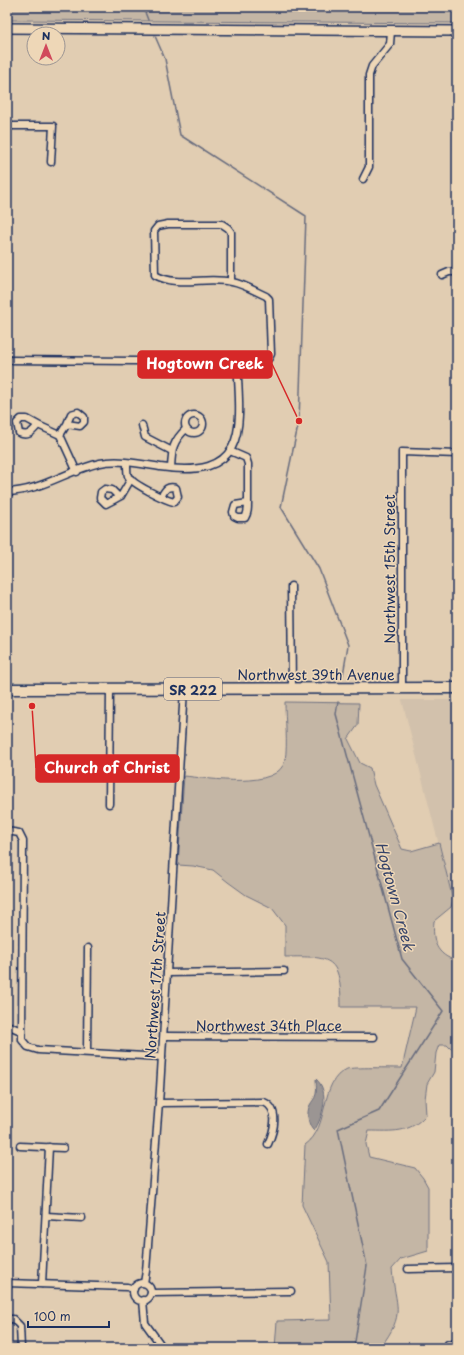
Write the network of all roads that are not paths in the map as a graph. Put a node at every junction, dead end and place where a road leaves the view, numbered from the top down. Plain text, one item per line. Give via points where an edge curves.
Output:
1 (7, 28) edge
2 (391, 31) junction
3 (457, 31) edge
4 (7, 126) edge
5 (51, 162) dead end
6 (363, 178) dead end
7 (457, 272) edge
8 (442, 275) dead end
9 (231, 281) junction
10 (7, 360) edge
11 (237, 362) junction
12 (67, 424) dead end
13 (38, 425) dead end
14 (142, 425) dead end
15 (186, 429) dead end
16 (60, 435) junction
17 (172, 451) junction
18 (230, 451) junction
19 (457, 454) edge
20 (127, 463) junction
21 (170, 468) junction
22 (77, 472) junction
23 (131, 479) junction
24 (7, 492) edge
25 (119, 497) dead end
26 (161, 497) dead end
27 (248, 503) dead end
28 (291, 586) dead end
29 (292, 688) junction
30 (402, 688) junction
31 (457, 688) edge
32 (7, 689) edge
33 (110, 689) junction
34 (184, 689) junction
35 (109, 804) dead end
36 (7, 831) edge
37 (88, 948) dead end
38 (284, 971) dead end
39 (167, 973) junction
40 (7, 1025) edge
41 (21, 1031) junction
42 (164, 1036) junction
43 (374, 1037) dead end
44 (87, 1052) junction
45 (162, 1057) junction
46 (160, 1103) junction
47 (268, 1144) dead end
48 (20, 1146) dead end
49 (50, 1147) junction
50 (63, 1148) dead end
51 (46, 1216) junction
52 (82, 1218) dead end
53 (457, 1268) edge
54 (408, 1269) dead end
55 (7, 1283) edge
56 (144, 1283) junction
57 (42, 1284) junction
58 (134, 1289) junction
59 (291, 1291) dead end
60 (151, 1293) junction
61 (143, 1300) junction
62 (7, 1319) edge
63 (457, 1344) edge
64 (448, 1346) edge
65 (21, 1348) edge
66 (163, 1348) edge

1 - 2 street
2 - 3 street
2 - 6 street via 390,44 372,66 369,75 369,167
4 - 5 street via 53,126
7 - 8 street
9 - 9 street via 231,232 222,224 168,224 158,226 154,231 155,275 164,280 176,281
9 - 11 street via 269,299 269,358 263,362
10 - 11 street
11 - 18 street via 240,426
12 - 16 street
13 - 16 street
14 - 17 street via 145,436
15 - 17 street via 179,436
16 - 22 street
17 - 21 street
18 - 21 street via 211,466 199,470
18 - 27 street via 246,458
19 - 30 street, Northwest 15th Street via 402,452
20 - 21 street
20 - 22 street via 100,463
20 - 23 street via 128,476
22 - 24 street via 35,488
23 - 25 street
23 - 26 street
28 - 29 street
29 - 30 main road, Northwest 39th Avenue / SR 222
29 - 34 main road, Northwest 39th Avenue / SR 222
30 - 31 main road, Northwest 39th Avenue / SR 222
32 - 33 main road, Northwest 39th Avenue / SR 222
33 - 34 main road, Northwest 39th Avenue / SR 222
33 - 35 street
34 - 39 street, Northwest 17th Street
36 - 41 street via 19,833 23,841
37 - 44 street
38 - 39 street
39 - 42 street, Northwest 17th Street
40 - 41 street
41 - 44 street via 22,1040 28,1047 38,1050
42 - 43 street, Northwest 34th Place
42 - 45 street, Northwest 17th Street
44 - 45 street
45 - 46 street, Northwest 17th Street
46 - 47 street via 264,1102 273,1110 273,1129
46 - 56 street, Northwest 17th Street
48 - 49 street
49 - 50 street
49 - 51 street
51 - 52 street
51 - 57 street
53 - 54 street
55 - 57 street
56 - 58 street
56 - 60 street via 149,1285
57 - 58 street
58 - 61 street via 136,1297
59 - 60 street
60 - 61 street
61 - 66 street via 145,1323
62 - 65 street via 13,1319 20,1326
63 - 64 street

